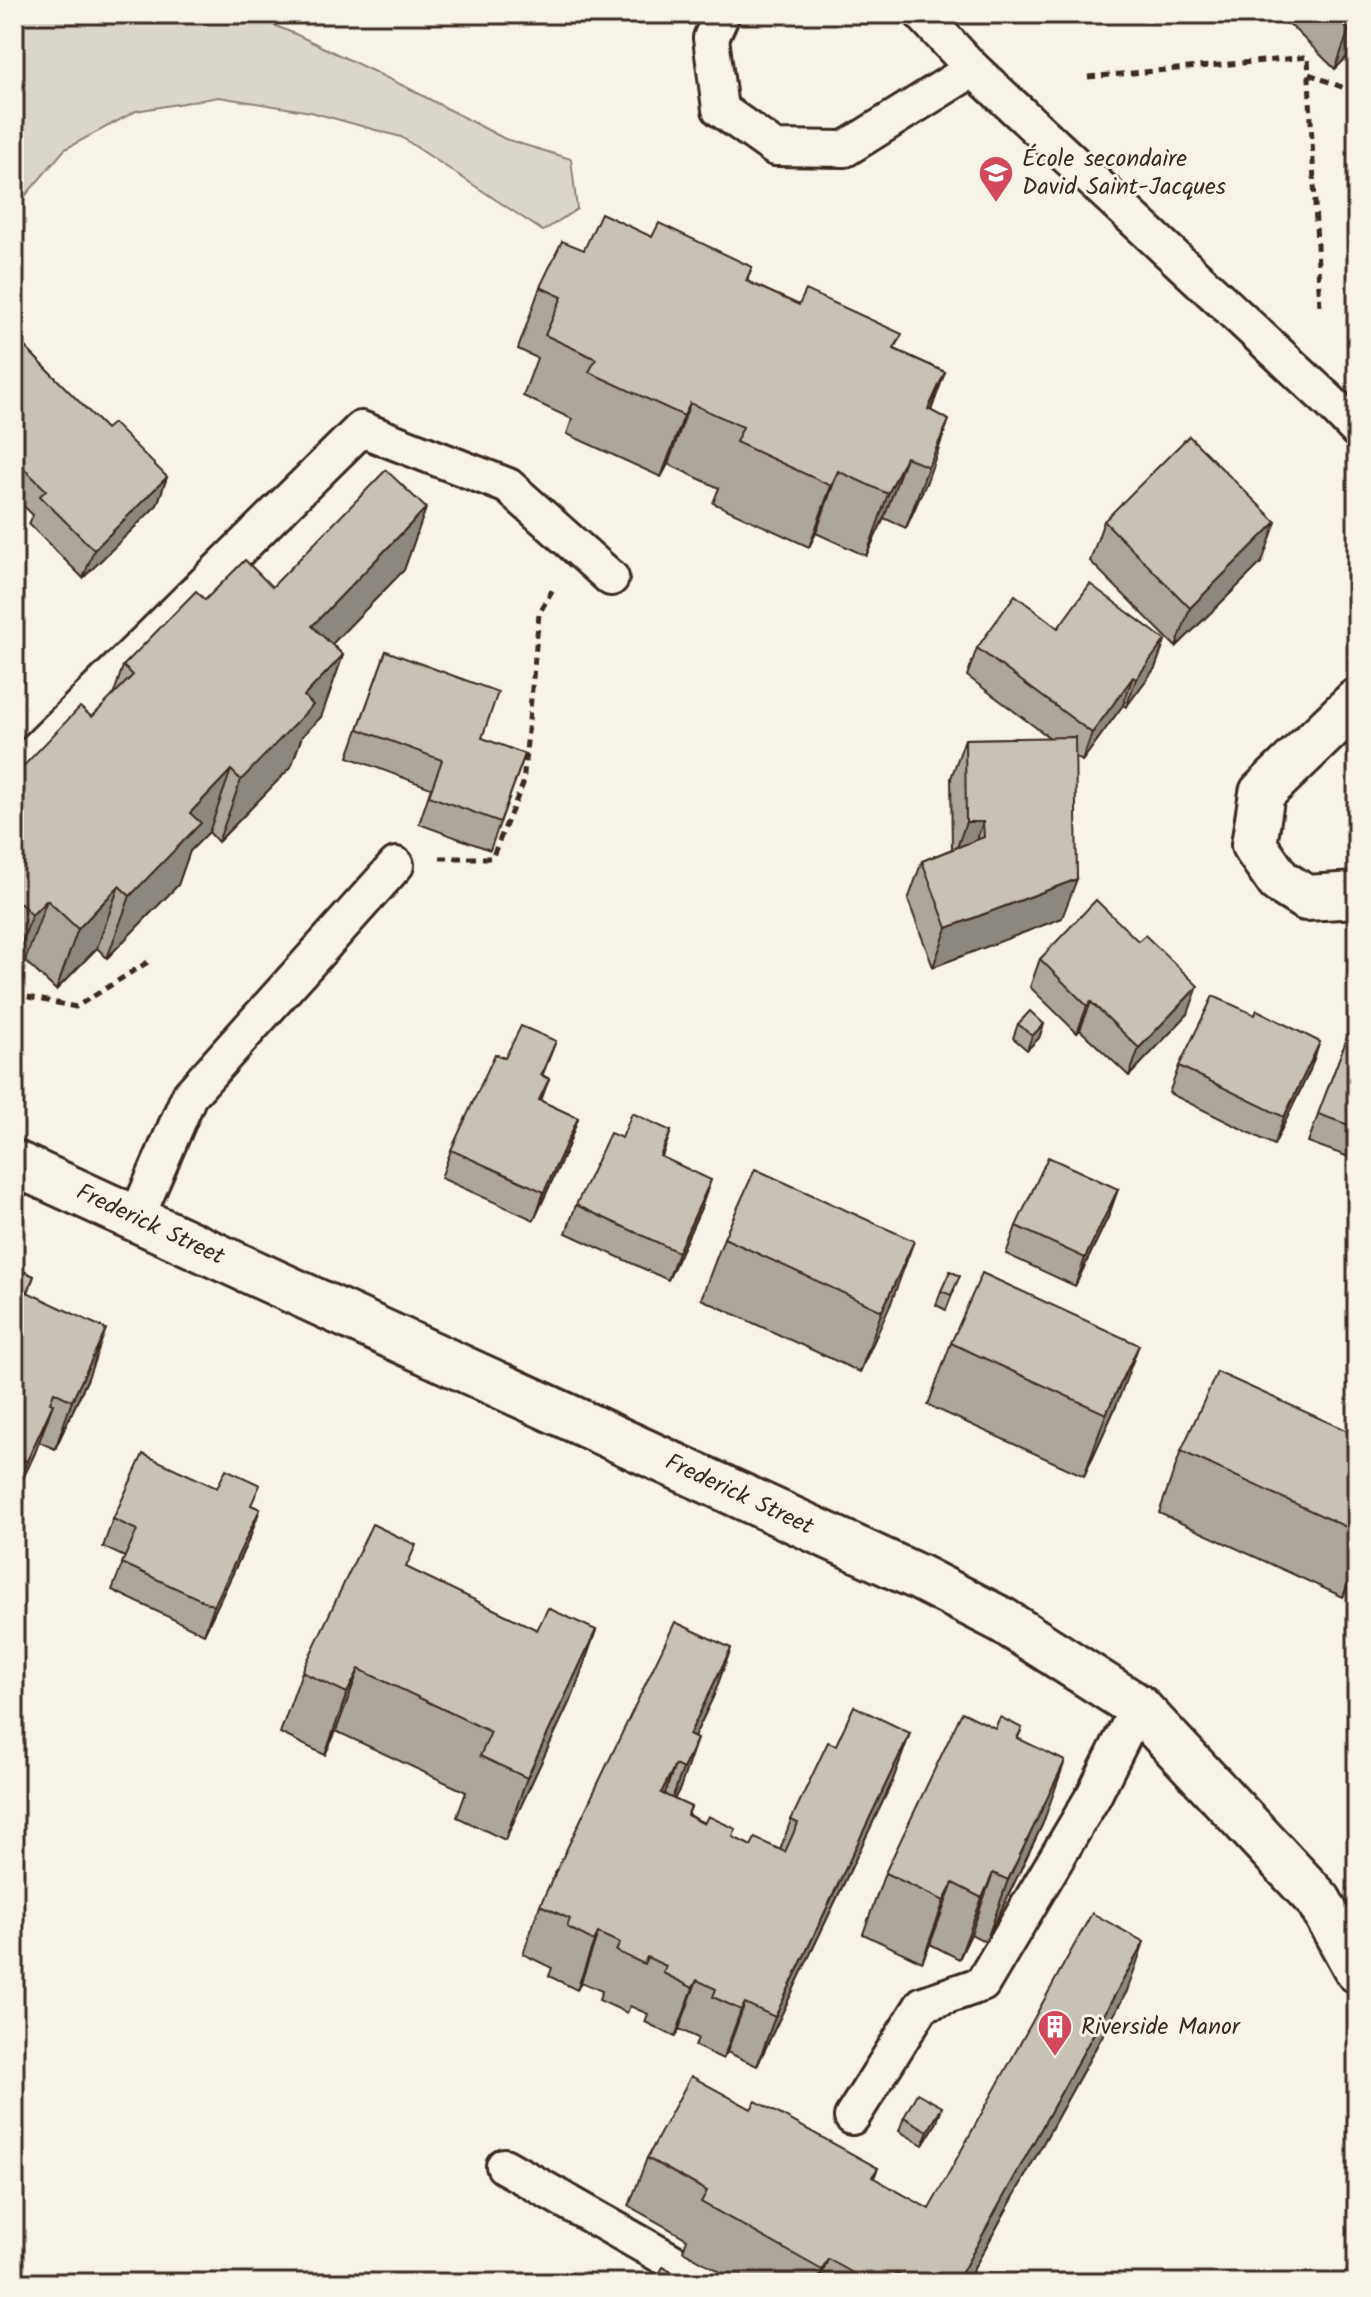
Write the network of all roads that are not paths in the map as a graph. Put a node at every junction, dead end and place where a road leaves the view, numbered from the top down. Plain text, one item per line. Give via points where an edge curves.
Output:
1 (722, 14) edge
2 (922, 14) edge
3 (973, 69) junction
4 (1357, 430) edge
5 (611, 578) dead end
6 (1357, 701) edge
7 (14, 772) edge
8 (396, 865) road end
9 (1357, 895) edge
10 (14, 1163) edge
11 (136, 1219) junction
12 (1138, 1707) junction
13 (1357, 1970) edge
14 (852, 2117) dead end
15 (504, 2166) dead end
16 (710, 2283) edge

1 - 3 lane via 711,38 720,109 775,148 845,149
2 - 3 lane
3 - 4 lane
5 - 7 lane via 508,486 361,429
6 - 9 main road via 1262,793 1254,845 1279,881 1306,898
8 - 11 lane via 189,1096
10 - 11 main road, Frederick Street
11 - 12 main road, Frederick Street via 918,1577 1002,1620
12 - 13 main road, Frederick Street via 1319,1901
12 - 14 lane via 1094,1795 982,1984 923,2004
15 - 16 lane

